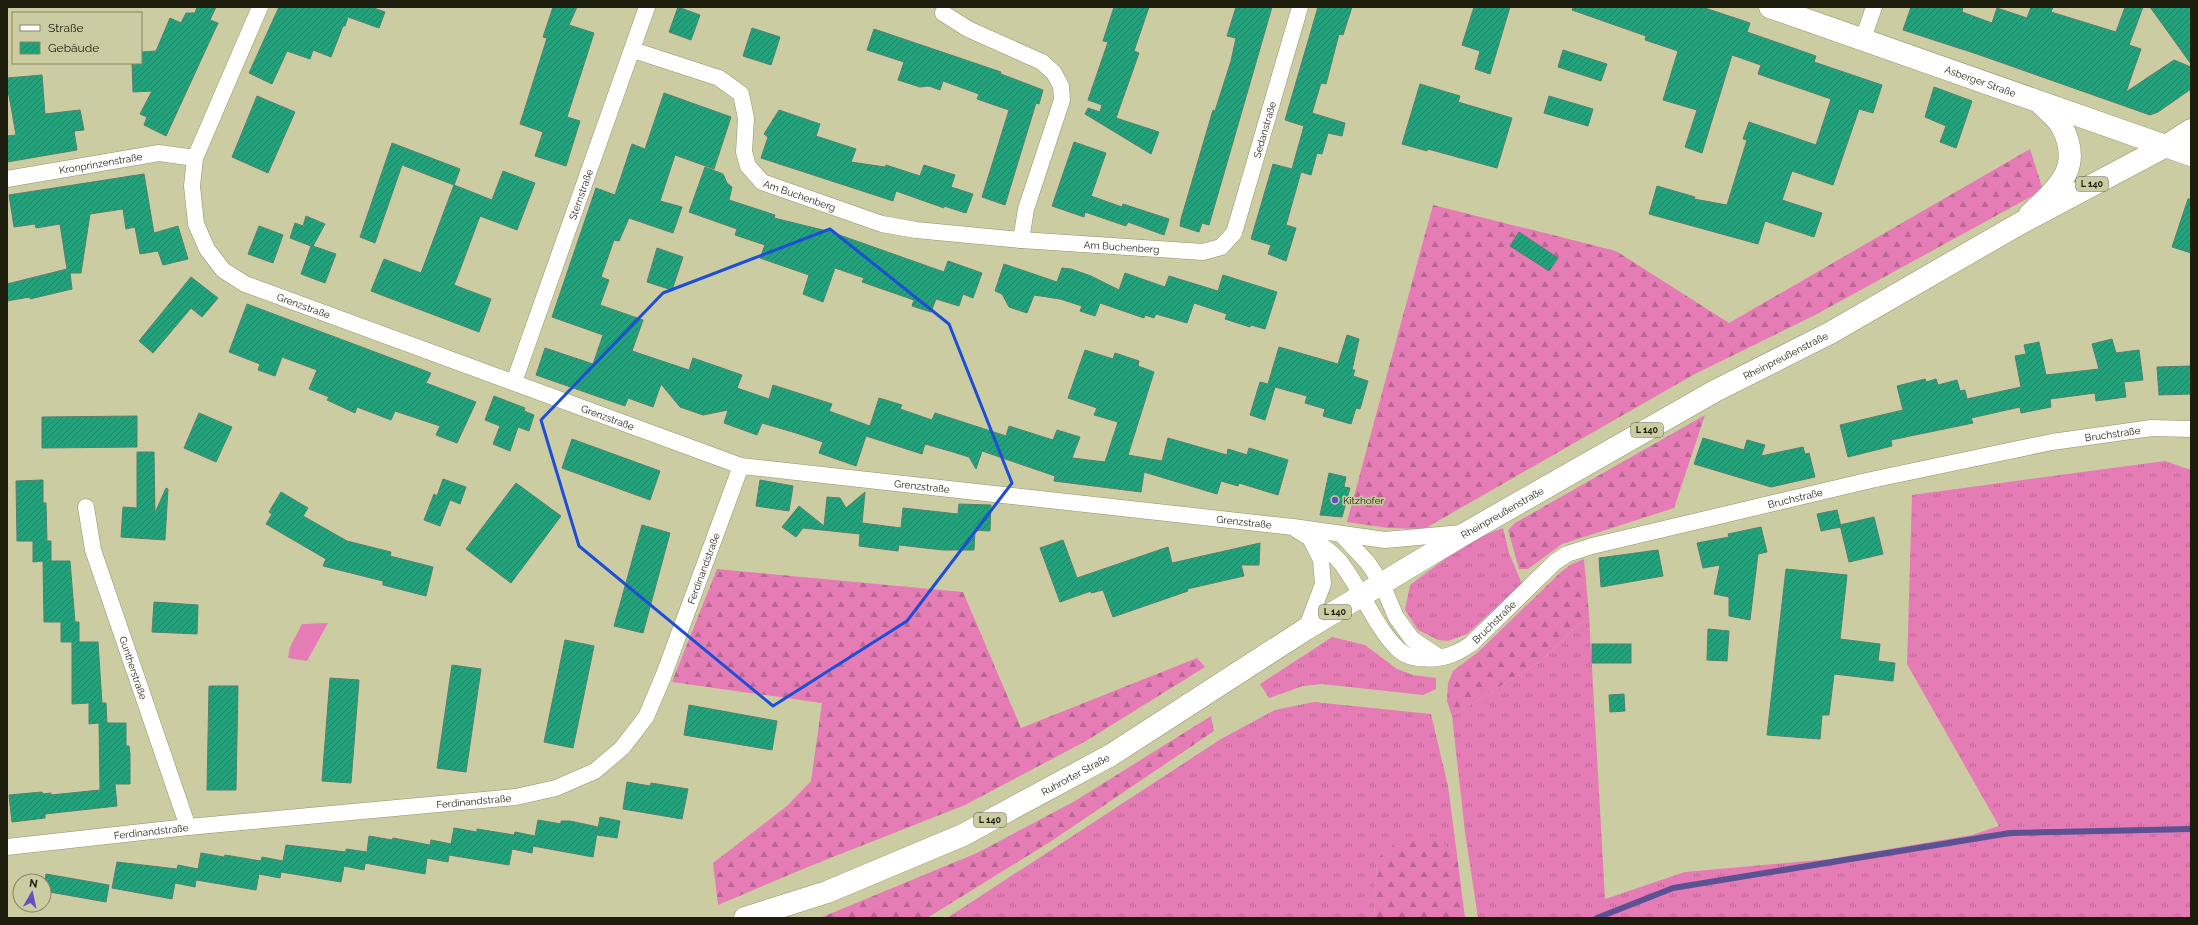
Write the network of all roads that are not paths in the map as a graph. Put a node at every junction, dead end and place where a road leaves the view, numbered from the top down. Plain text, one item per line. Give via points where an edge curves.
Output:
1 (260, 7) edge
2 (647, 7) edge
3 (1300, 7) edge
4 (1770, 7) edge
5 (1874, 7) edge
6 (943, 13) dead end
7 (1863, 39) junction
8 (633, 50) junction
9 (2040, 103) junction
10 (2191, 130) edge
11 (2166, 146) junction
12 (2191, 155) edge
13 (194, 158) junction
14 (7, 179) edge
15 (2019, 224) junction
16 (1021, 240) junction
17 (1221, 247) joint
18 (514, 382) junction
19 (2191, 429) edge
20 (741, 466) junction
21 (86, 507) dead end
22 (1293, 527) junction
23 (1466, 533) junction
24 (1341, 534) junction
25 (1310, 538) junction
26 (1382, 584) junction
27 (1363, 596) junction
28 (1306, 629) junction
29 (1439, 657) junction
30 (188, 827) junction
31 (7, 847) edge
32 (745, 918) edge

1 - 13 street, Grenzstraße
2 - 8 street, Sternstraße
3 - 17 street, Sedanstraße via 1242,209 1234,233
4 - 7 main road, Asberger Straße
5 - 7 street
6 - 16 street via 968,29 1042,62 1054,73 1061,86 1062,100 1026,209
7 - 9 main road, Asberger Straße
8 - 16 street, Am Buchenberg via 719,78 741,94 746,118 744,152 748,166 762,182 882,224 916,230
8 - 18 street, Sternstraße
9 - 11 main road, Asberger Straße
9 - 15 main road via 2061,125 2070,151 2070,162 2067,175 2055,191
10 - 11 main road, Rheinpreußenstraße / L 140
11 - 12 main road, Asberger Straße
11 - 15 main road, Rheinpreußenstraße / L 140
13 - 14 street, Kronprinzenstraße via 159,153
13 - 18 street, Grenzstraße via 192,186 196,224 207,249 223,270 245,284
15 - 23 main road, Rheinpreußenstraße / L 140 via 1830,333 1715,391
16 - 17 street, Am Buchenberg via 1203,252
18 - 20 street, Grenzstraße
19 - 29 street, Bruchstraße via 2152,428 2052,442 1871,480 1592,546 1566,554 1554,562 1471,644 1455,654
20 - 22 street, Grenzstraße
20 - 30 street, Ferdinandstraße via 646,717 622,748 595,771 556,788 516,797
21 - 30 street, Guntherstraße via 94,550
22 - 24 street, Grenzstraße
22 - 25 street, Grenzstraße
23 - 24 street, Grenzstraße via 1385,540
23 - 26 main road, Rheinpreußenstraße / L 140
24 - 26 street via 1368,563
25 - 27 street, Grenzstraße via 1331,552
25 - 28 street via 1321,560 1323,584
26 - 27 main road, Ruhrorter Straße / L 140
26 - 29 street via 1396,617 1412,639
27 - 28 main road, Ruhrorter Straße / L 140
27 - 29 street, Bruchstraße via 1400,651 1415,658
28 - 32 main road, Ruhrorter Straße / L 140 via 1111,755 963,835 827,892
30 - 31 street, Ferdinandstraße

